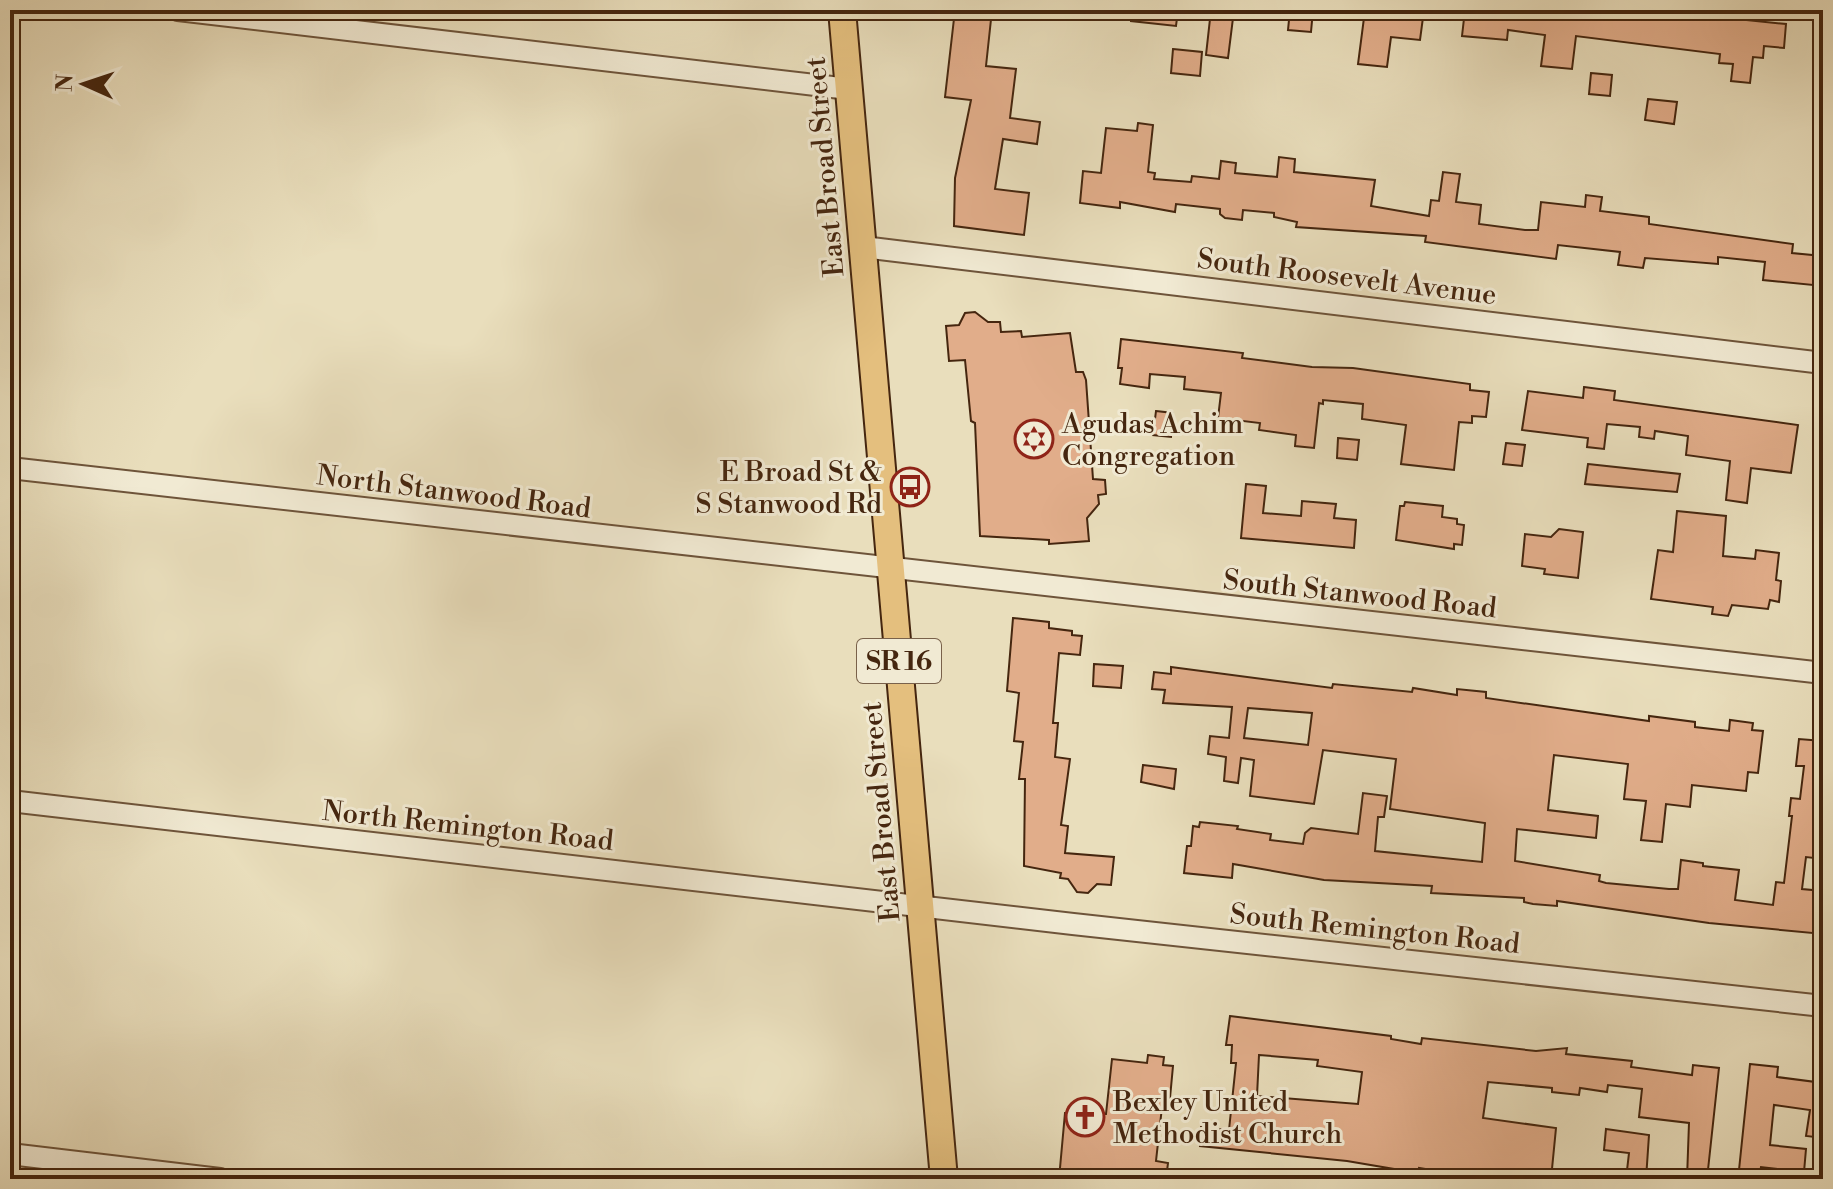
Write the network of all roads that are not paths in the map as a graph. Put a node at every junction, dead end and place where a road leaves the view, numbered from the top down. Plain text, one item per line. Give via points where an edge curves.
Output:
1 (178, 10) edge
2 (842, 10) edge
3 (849, 89) junction
4 (863, 247) junction
5 (1823, 363) edge
6 (10, 468) edge
7 (891, 570) junction
8 (1823, 673) edge
9 (10, 801) edge
10 (920, 905) junction
11 (1823, 1006) edge
12 (10, 1154) edge
13 (220, 1179) edge
14 (944, 1179) edge

1 - 3 street
2 - 3 main road, East Broad Street / SR 16
3 - 4 main road, East Broad Street / SR 16
4 - 5 street, South Roosevelt Avenue
4 - 7 main road, East Broad Street / SR 16
6 - 7 street, North Stanwood Road
7 - 8 street, South Stanwood Road
7 - 10 main road, East Broad Street / SR 16
9 - 10 street, North Remington Road
10 - 11 street, South Remington Road
10 - 14 main road, East Broad Street / SR 16
12 - 13 street

